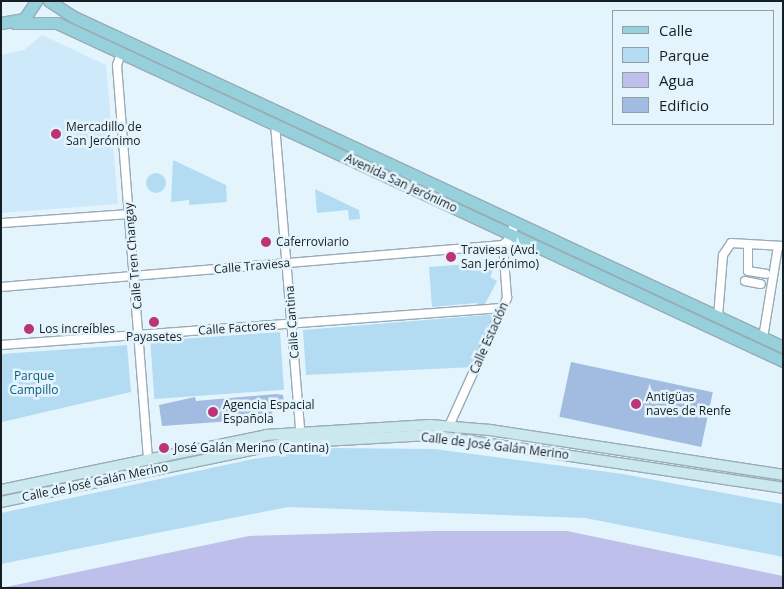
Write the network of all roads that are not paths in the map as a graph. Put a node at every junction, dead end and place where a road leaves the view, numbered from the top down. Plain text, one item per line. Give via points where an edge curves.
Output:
1 (36, 1) edge
2 (48, 1) edge
3 (59, 6) edge
4 (1, 22) edge
5 (15, 23) junction
6 (121, 53) junction
7 (275, 124) junction
8 (130, 214) junction
9 (513, 221) junction
10 (1, 223) edge
11 (512, 235) junction
12 (748, 245) junction
13 (503, 246) junction
14 (780, 246) edge
15 (538, 247) junction
16 (288, 262) junction
17 (756, 272) junction
18 (766, 274) dead end
19 (135, 276) junction
20 (745, 281) dead end
21 (1, 287) edge
22 (502, 308) junction
23 (718, 317) junction
24 (293, 324) junction
25 (139, 335) junction
26 (763, 338) junction
27 (1, 345) edge
28 (783, 347) edge
29 (783, 361) edge
30 (449, 426) junction
31 (300, 430) junction
32 (148, 459) junction
33 (783, 475) edge
34 (783, 488) edge
35 (1, 490) edge
36 (1, 502) edge

1 - 5 main road via 29,15
2 - 3 main road, Avenida San Jerónimo
3 - 9 main road, Avenida San Jerónimo
4 - 5 main road, Avenida San Jerónimo
5 - 6 main road, Avenida San Jerónimo via 57,23
6 - 7 main road, Avenida San Jerónimo
6 - 8 street, Calle Tren Changay via 116,65
7 - 11 main road, Avenida San Jerónimo
7 - 16 street, Calle Cantina
8 - 10 street
8 - 19 street, Calle Tren Changay
9 - 11 street
9 - 23 main road, Avenida San Jerónimo
11 - 13 street
11 - 15 main road, Avenida San Jerónimo
12 - 14 street
12 - 17 street via 748,271
12 - 23 street via 731,244 723,255
13 - 15 street, Calle Traviesa
13 - 16 street, Calle Traviesa
13 - 22 street, Calle Estación via 507,298
14 - 26 street
15 - 29 main road, Avenida San Jerónimo
16 - 19 street, Calle Traviesa
16 - 24 street, Calle Cantina
17 - 18 street
17 - 20 street via 757,283
19 - 21 street, Calle Traviesa
19 - 25 street, Calle Tren Changay
22 - 24 street, Calle Factores
22 - 30 street, Calle Estación
23 - 26 main road, Avenida San Jerónimo
24 - 25 street, Calle Factores
24 - 31 street, Calle Cantina
25 - 27 street, Calle Factores
25 - 32 street, Calle Tren Changay
26 - 28 main road, Avenida San Jerónimo
30 - 31 main road, Calle de José Galán Merino
30 - 33 main road, Calle de José Galán Merino
31 - 32 main road, Calle de José Galán Merino
32 - 35 main road, Calle de José Galán Merino
34 - 36 main road, Calle de José Galán Merino via 430,435 286,443

